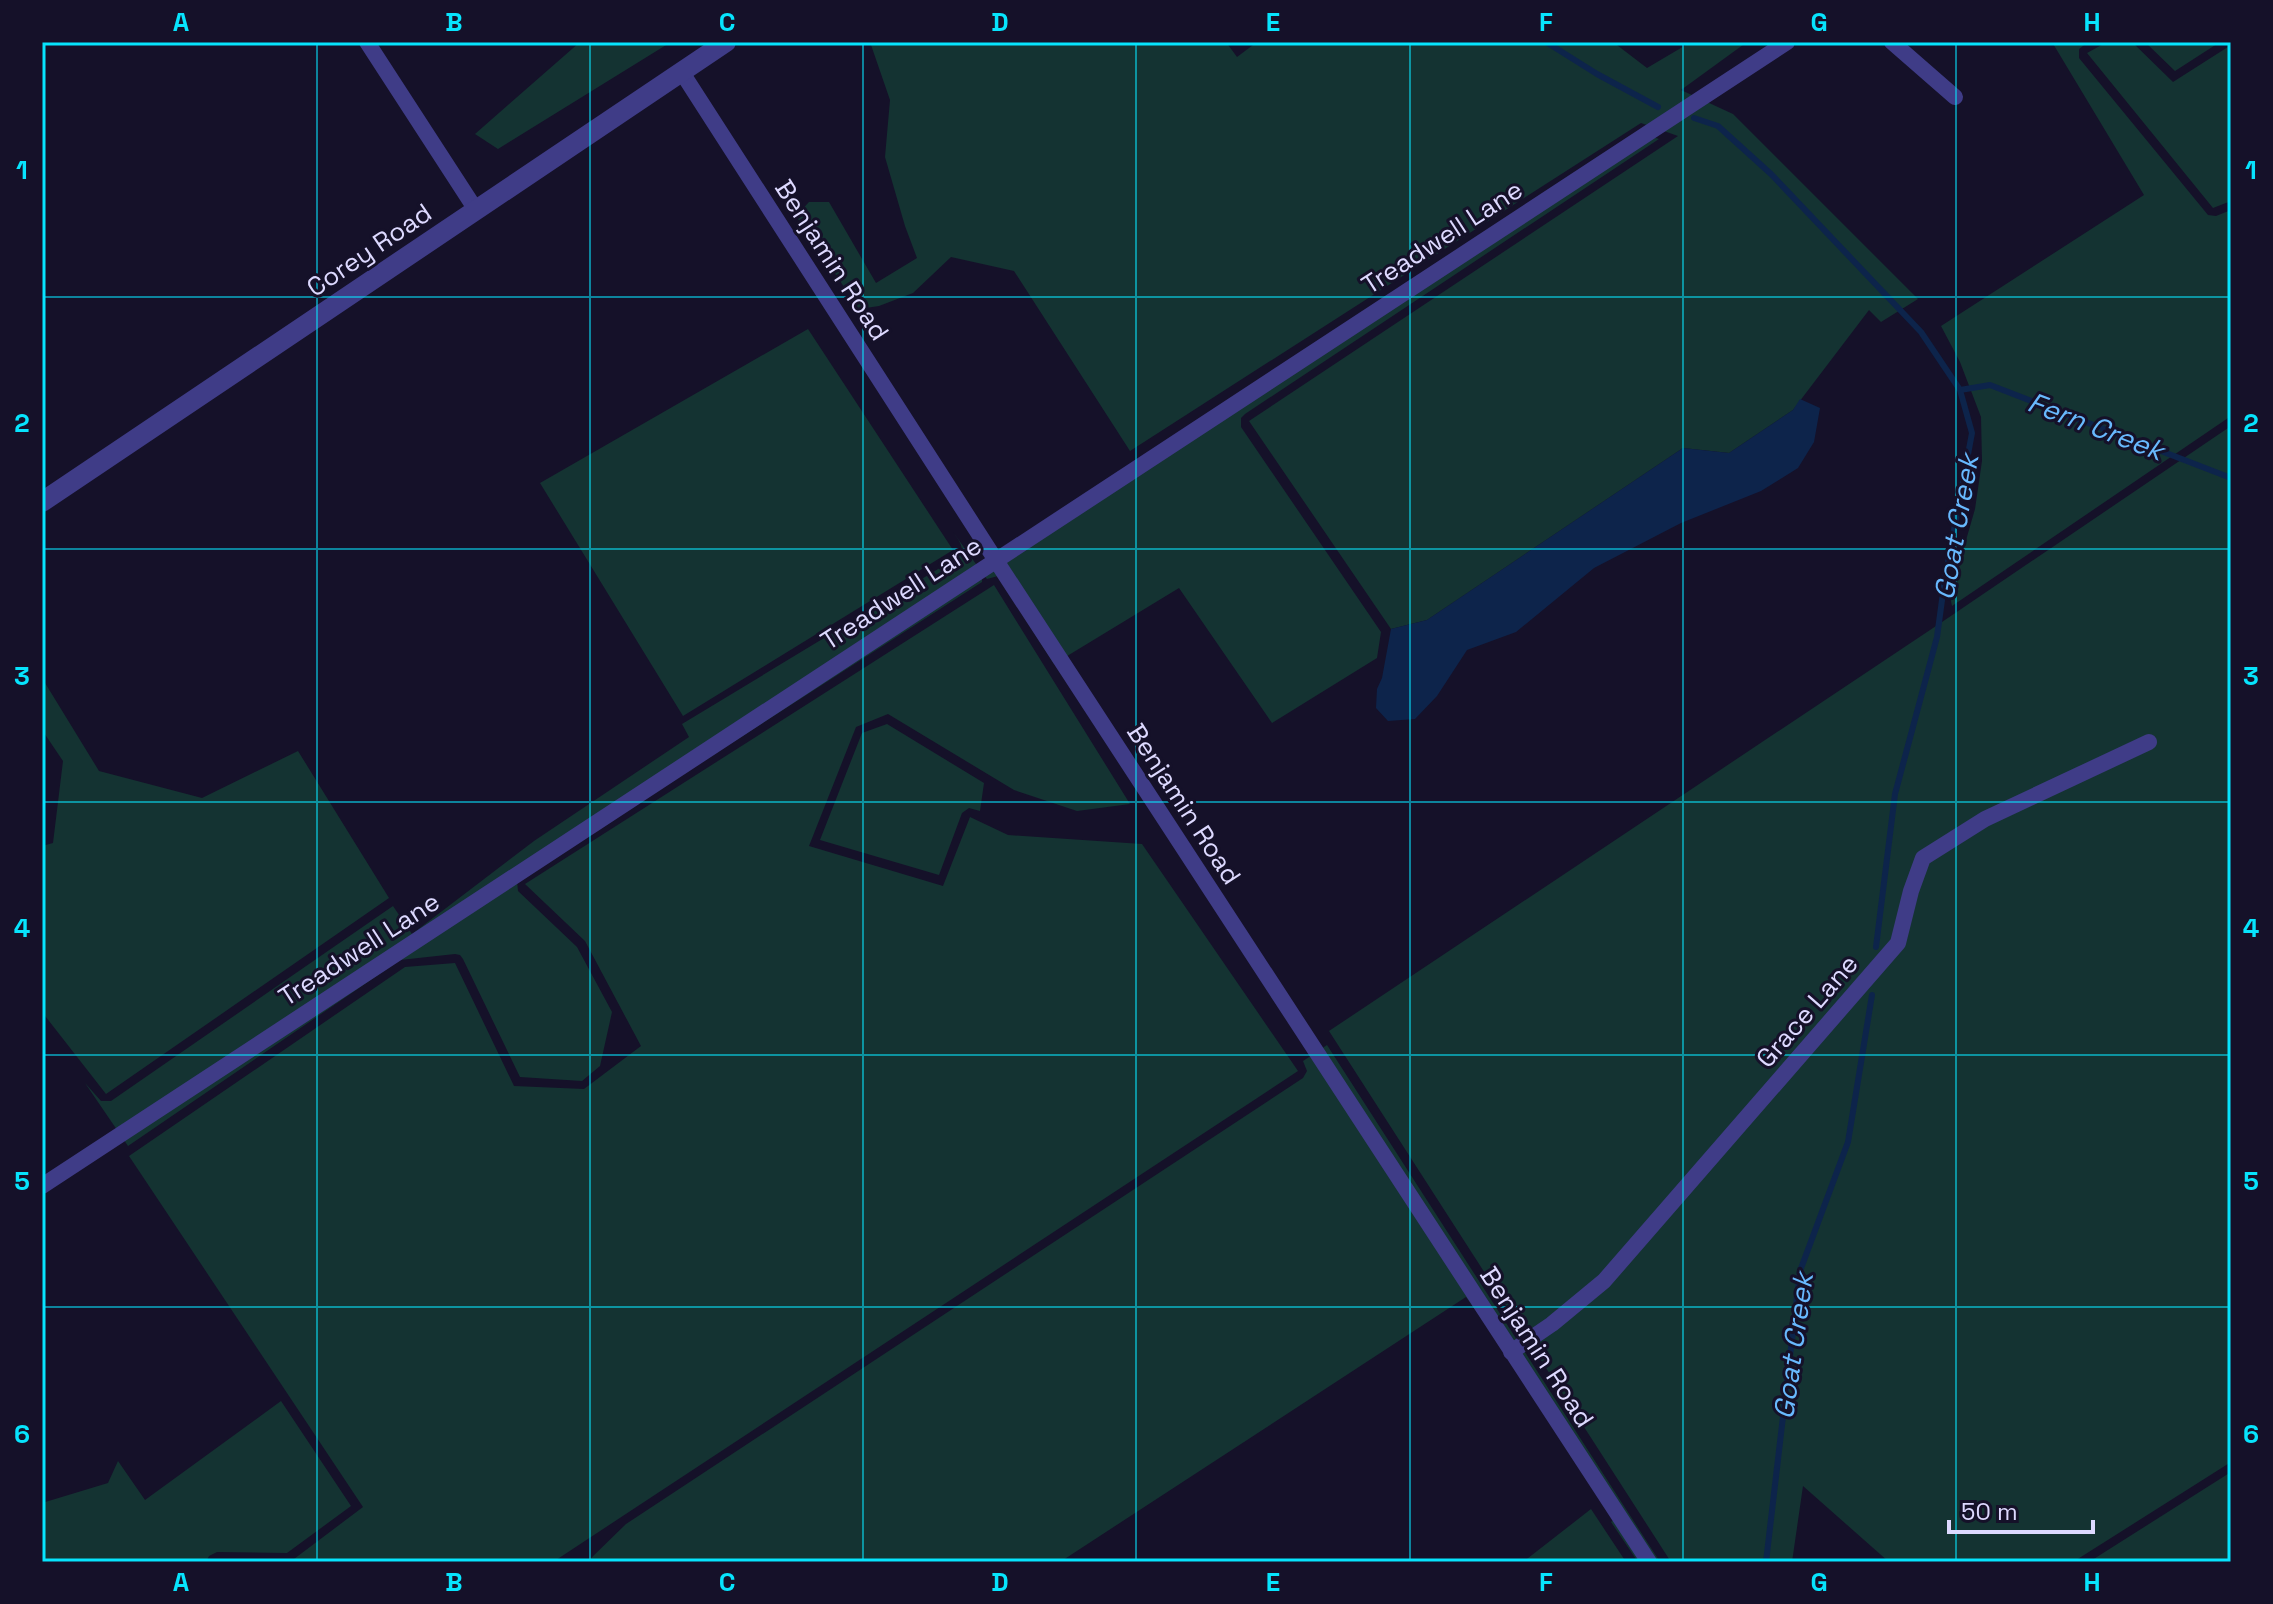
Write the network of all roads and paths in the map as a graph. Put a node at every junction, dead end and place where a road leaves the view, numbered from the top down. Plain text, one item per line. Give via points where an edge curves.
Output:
1 (367, 42) edge
2 (726, 42) edge
3 (1787, 42) edge
4 (1892, 42) edge
5 (681, 71) junction
6 (1955, 97) dead end
7 (476, 210) junction
8 (42, 502) edge
9 (995, 559) junction
10 (2149, 742) dead end
11 (42, 1186) edge
12 (1511, 1352) junction
13 (1649, 1562) edge

1 - 7 street
2 - 5 street, Corey Road
3 - 9 street, Treadwell Lane
4 - 6 street
5 - 7 street, Corey Road
5 - 9 street, Benjamin Road
7 - 8 street, Corey Road
9 - 11 street, Treadwell Lane
9 - 12 street, Benjamin Road
10 - 12 street, Grace Lane via 1985,819 1923,858 1898,943 1604,1281
12 - 13 street, Benjamin Road

